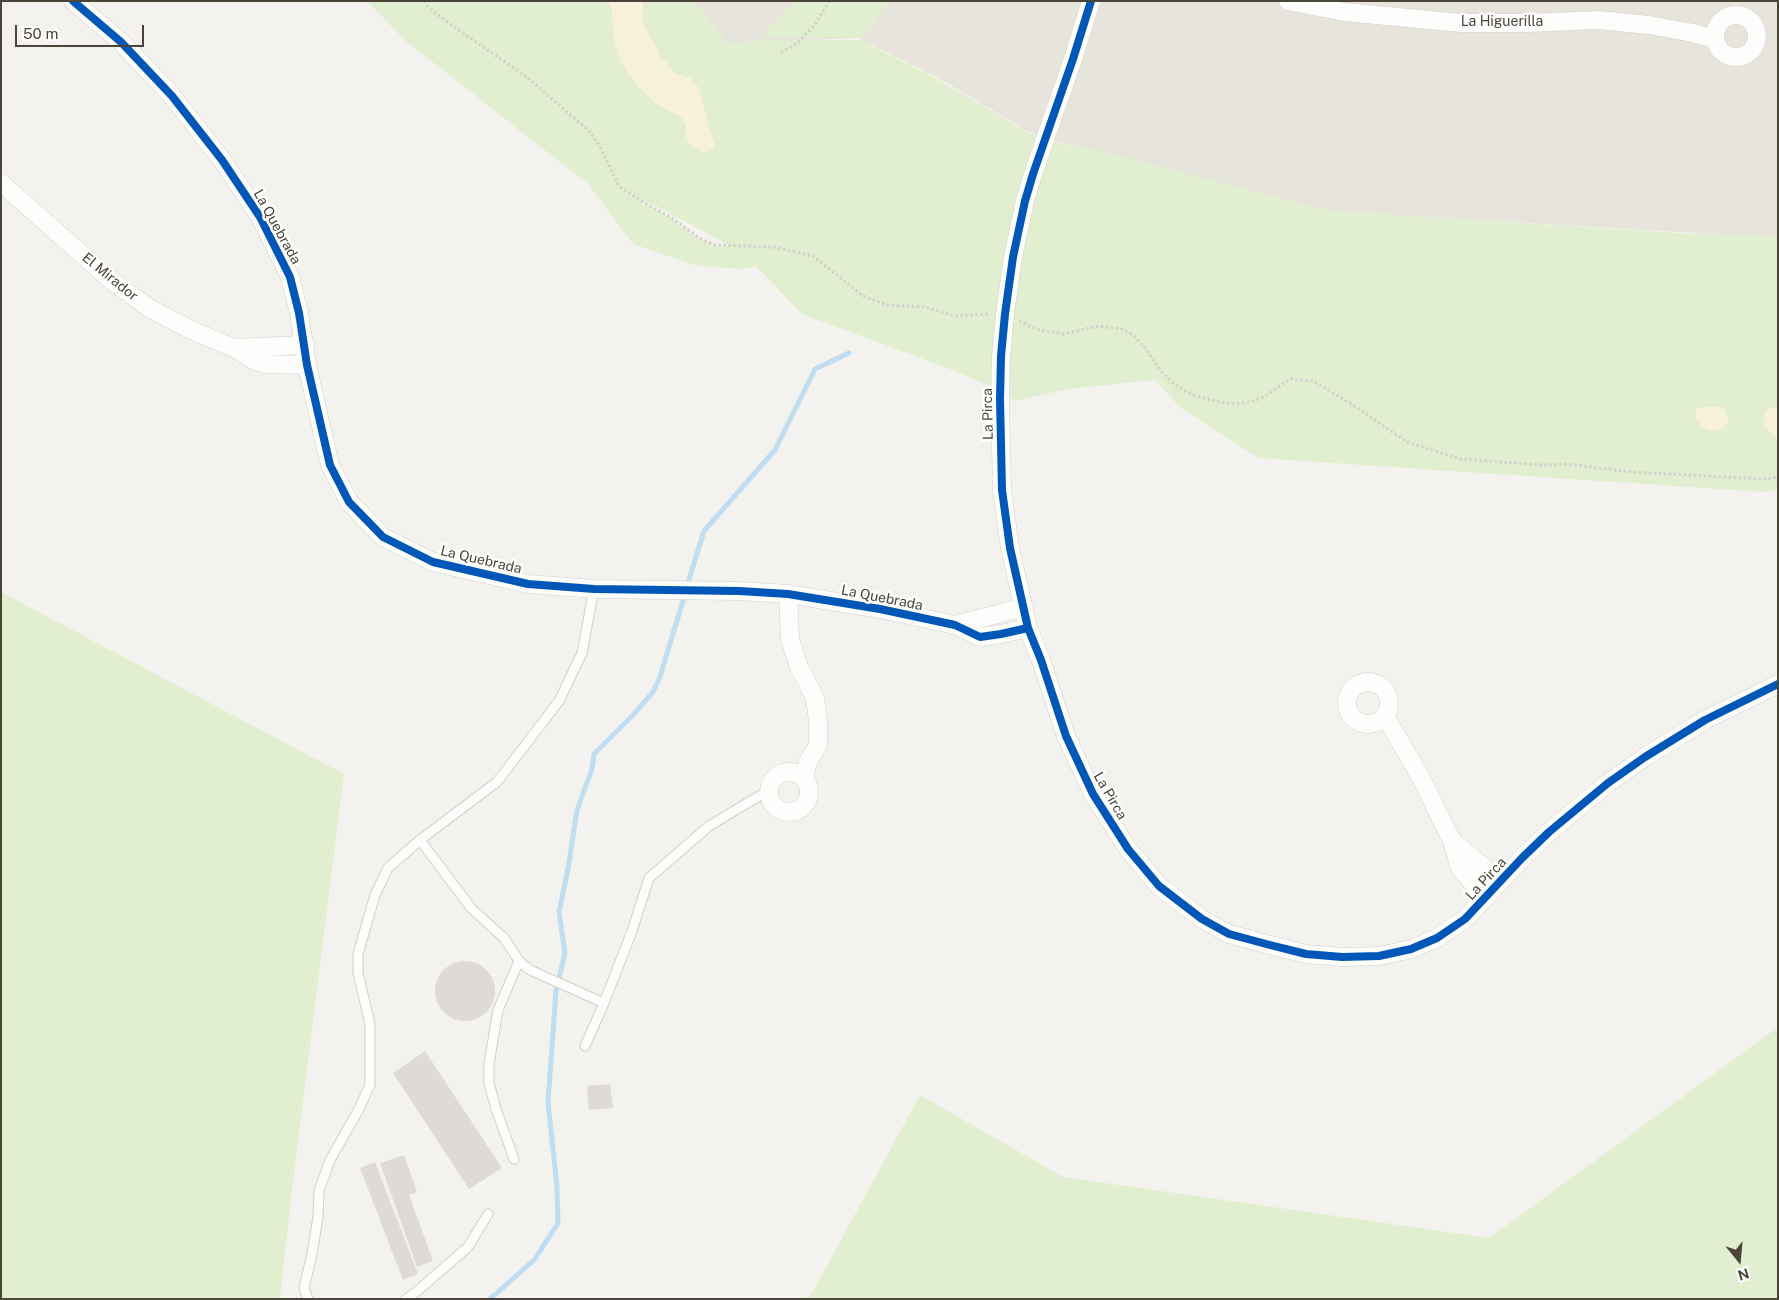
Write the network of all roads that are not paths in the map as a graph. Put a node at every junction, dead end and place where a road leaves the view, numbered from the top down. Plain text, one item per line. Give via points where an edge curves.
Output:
1 (73, 1) edge
2 (1091, 1) edge
3 (1288, 1) edge
4 (1715, 39) dead end
5 (1, 183) edge
6 (305, 345) junction
7 (234, 348) junction
8 (307, 365) junction
9 (594, 589) junction
10 (788, 594) junction
11 (1024, 607) junction
12 (955, 625) junction
13 (1028, 628) junction
14 (1778, 684) edge
15 (1385, 716) dead end
16 (804, 777) junction
17 (769, 790) junction
18 (420, 840) junction
19 (1452, 841) junction
20 (1500, 881) junction
21 (1485, 898) junction
22 (519, 961) junction
23 (604, 1003) junction
24 (585, 1046) dead end
25 (514, 1159) dead end
26 (488, 1214) dead end
27 (308, 1299) edge
28 (406, 1299) edge

1 - 6 street, La Quebrada via 121,42 172,96 222,160 260,217 290,276
2 - 11 street, La Pirca via 1025,201 1005,314 1000,399 1002,490 1010,548
3 - 4 street, La Higuerilla via 1344,12 1462,23 1599,20 1649,25
5 - 7 street, El Mirador via 112,281 149,308
6 - 7 street, El Mirador
6 - 8 street, La Quebrada
7 - 8 street, El Mirador via 265,364
8 - 9 street, La Quebrada via 330,466 349,502 383,537 433,562 528,584
9 - 10 street, La Quebrada
9 - 18 lane via 582,653 559,701 497,782
10 - 12 street, La Quebrada
10 - 16 street via 790,639 799,668 815,698 818,721 818,745
11 - 12 street, La Quebrada
11 - 13 street, La Pirca
12 - 13 street, La Quebrada via 980,637
13 - 21 street, La Pirca via 1066,736 1093,794 1128,849 1159,886 1202,919 1229,934 1306,954 1379,956 1411,949 1437,938 1465,919
14 - 20 street, La Pirca via 1705,720 1608,783
15 - 19 street via 1420,776
16 - 17 street via 795,772 781,773 775,777
16 - 17 street via 809,788 808,799 802,808 795,811 778,809
17 - 23 lane via 709,826 649,878
18 - 22 lane via 471,908 504,938
18 - 27 lane via 388,868 375,895 358,954 358,973 370,1024 370,1085 330,1160 319,1192 318,1218 304,1288
19 - 20 street
19 - 21 street via 1460,868
20 - 21 street, La Pirca
22 - 23 lane via 530,970
22 - 25 lane via 498,1010 489,1064 489,1083
23 - 24 lane
26 - 28 lane via 468,1247

